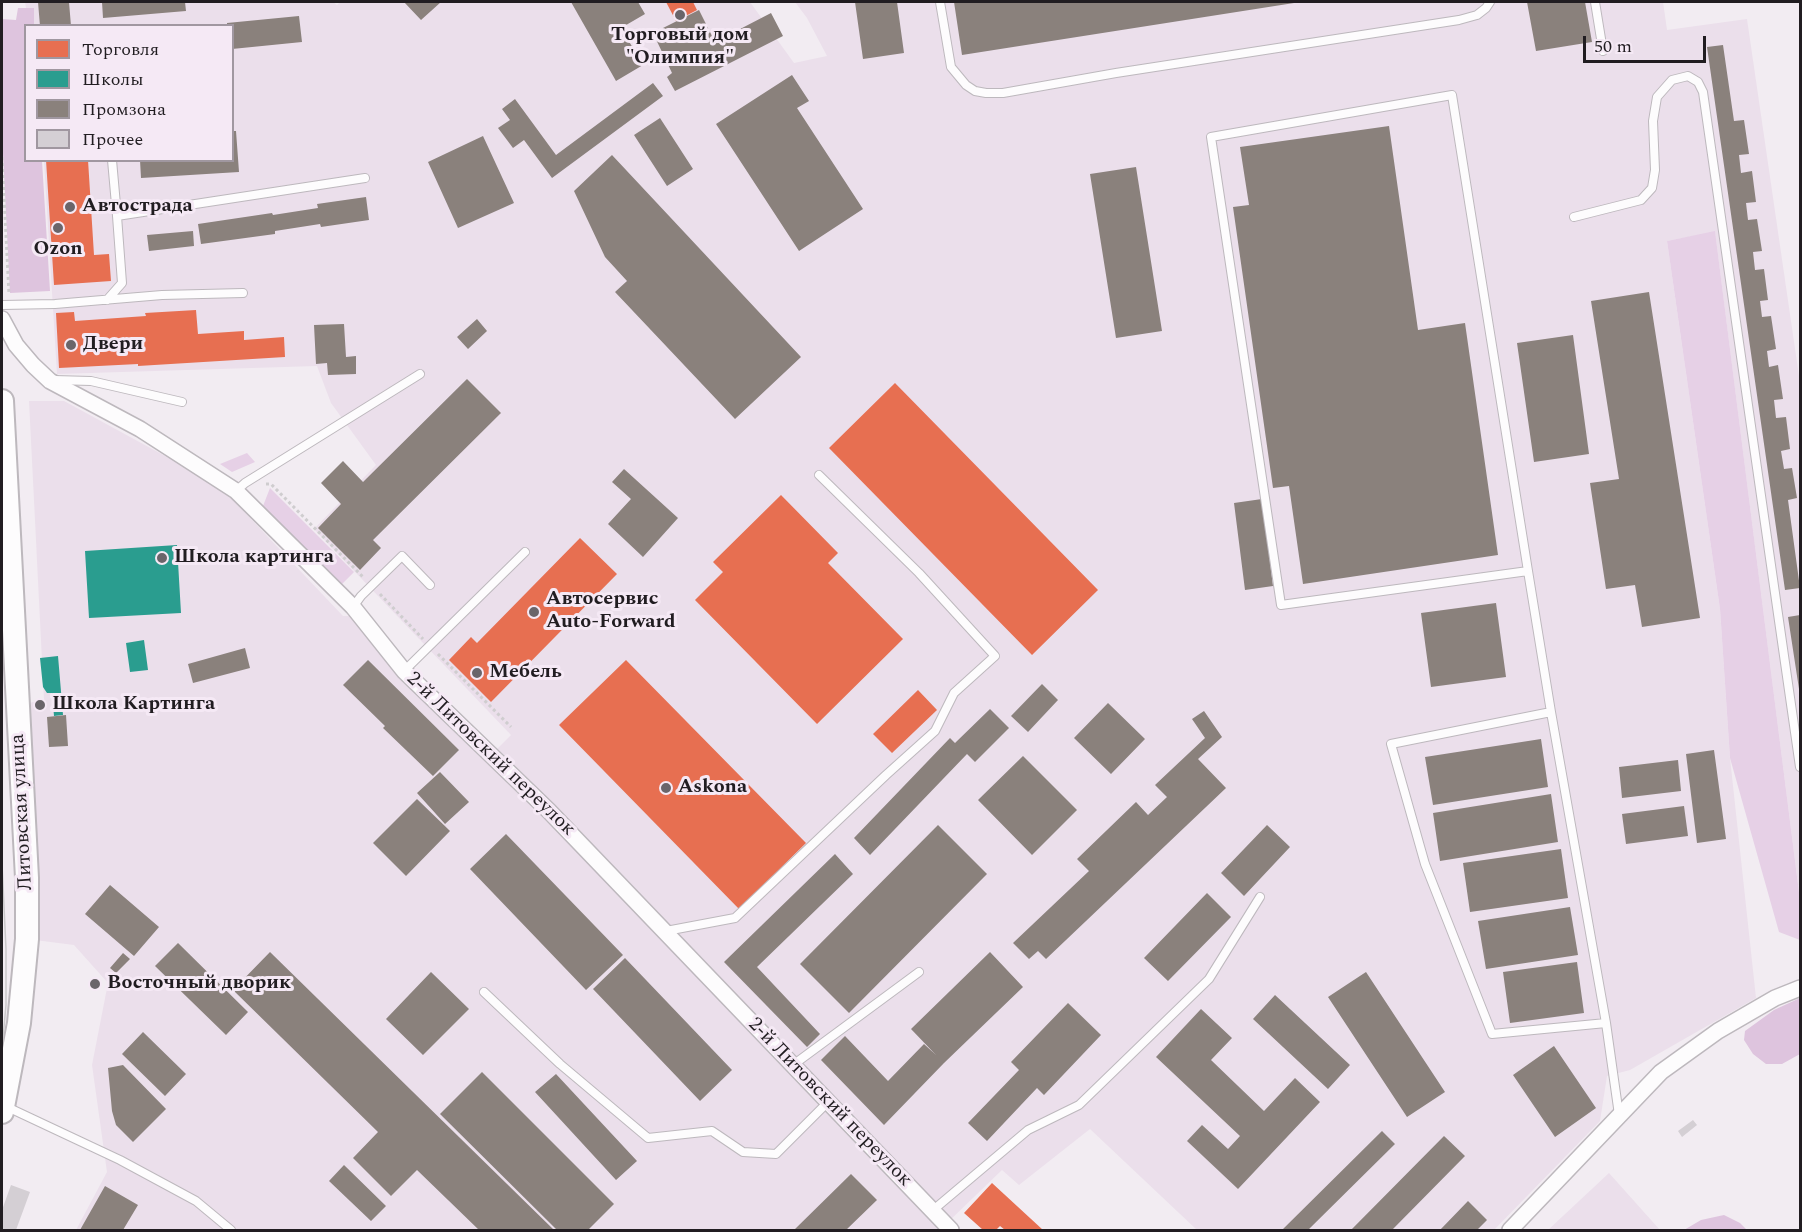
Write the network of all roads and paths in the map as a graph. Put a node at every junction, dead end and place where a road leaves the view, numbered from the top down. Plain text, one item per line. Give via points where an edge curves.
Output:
1 (940, 2) edge
2 (1490, 2) edge
3 (1595, 2) edge
4 (1602, 51) dead end
5 (2, 157) edge
6 (112, 162) edge
7 (365, 178) dead end
8 (117, 216) junction
9 (1574, 217) dead end
10 (243, 293) dead end
11 (106, 300) junction
12 (5, 305) edge
13 (2, 319) edge
14 (420, 374) dead end
15 (50, 381) junction
16 (2, 401) edge
17 (182, 402) dead end
18 (819, 475) dead end
19 (236, 491) junction
20 (525, 552) dead end
21 (1528, 571) junction
22 (430, 585) dead end
23 (353, 607) junction
24 (404, 671) junction
25 (1551, 712) junction
26 (1800, 767) edge
27 (1260, 897) dead end
28 (664, 931) junction
29 (919, 972) dead end
30 (1800, 988) edge
31 (484, 992) dead end
32 (1606, 1023) junction
33 (793, 1065) junction
34 (828, 1102) junction
35 (2, 1109) edge
36 (1619, 1116) junction
37 (932, 1212) junction
38 (231, 1230) edge
39 (951, 1230) edge
40 (1510, 1230) edge

1 - 2 lane via 951,68 966,85 986,93 1459,20 1477,15
3 - 4 lane
5 - 12 path
6 - 8 lane
7 - 8 lane
8 - 11 lane via 122,283
9 - 26 lane via 1641,200 1652,188 1655,170 1653,121 1657,97 1672,80 1688,76 1698,82 1703,92
10 - 11 lane
11 - 12 lane
13 - 15 street, 2-й Литовский переулок via 16,345
14 - 19 lane
15 - 17 lane via 91,381
15 - 19 street, 2-й Литовский переулок via 140,429
16 - 35 main road, Литовская улица via 27,939 19,1023
18 - 28 lane via 919,573 995,656 954,693 935,731 735,918
19 - 23 street, 2-й Литовский переулок
20 - 24 lane
21 - 21 lane via 1452,95 1212,137 1281,606
21 - 25 lane
22 - 23 lane via 402,556
23 - 24 street, 2-й Литовский переулок
24 - 28 street, 2-й Литовский переулок via 549,811
25 - 32 lane
25 - 32 lane via 1391,744 1425,864 1492,1034
27 - 37 lane via 1209,979 1079,1105 1028,1130
28 - 33 street, 2-й Литовский переулок
29 - 33 lane
30 - 36 street via 1774,998 1718,1031 1661,1072
31 - 34 lane via 560,1064 648,1138 712,1131 743,1152 776,1154
32 - 36 lane
33 - 34 street, 2-й Литовский переулок
34 - 37 street, 2-й Литовский переулок
35 - 38 lane via 130,1165 196,1201
36 - 40 street
37 - 39 street, 2-й Литовский переулок

